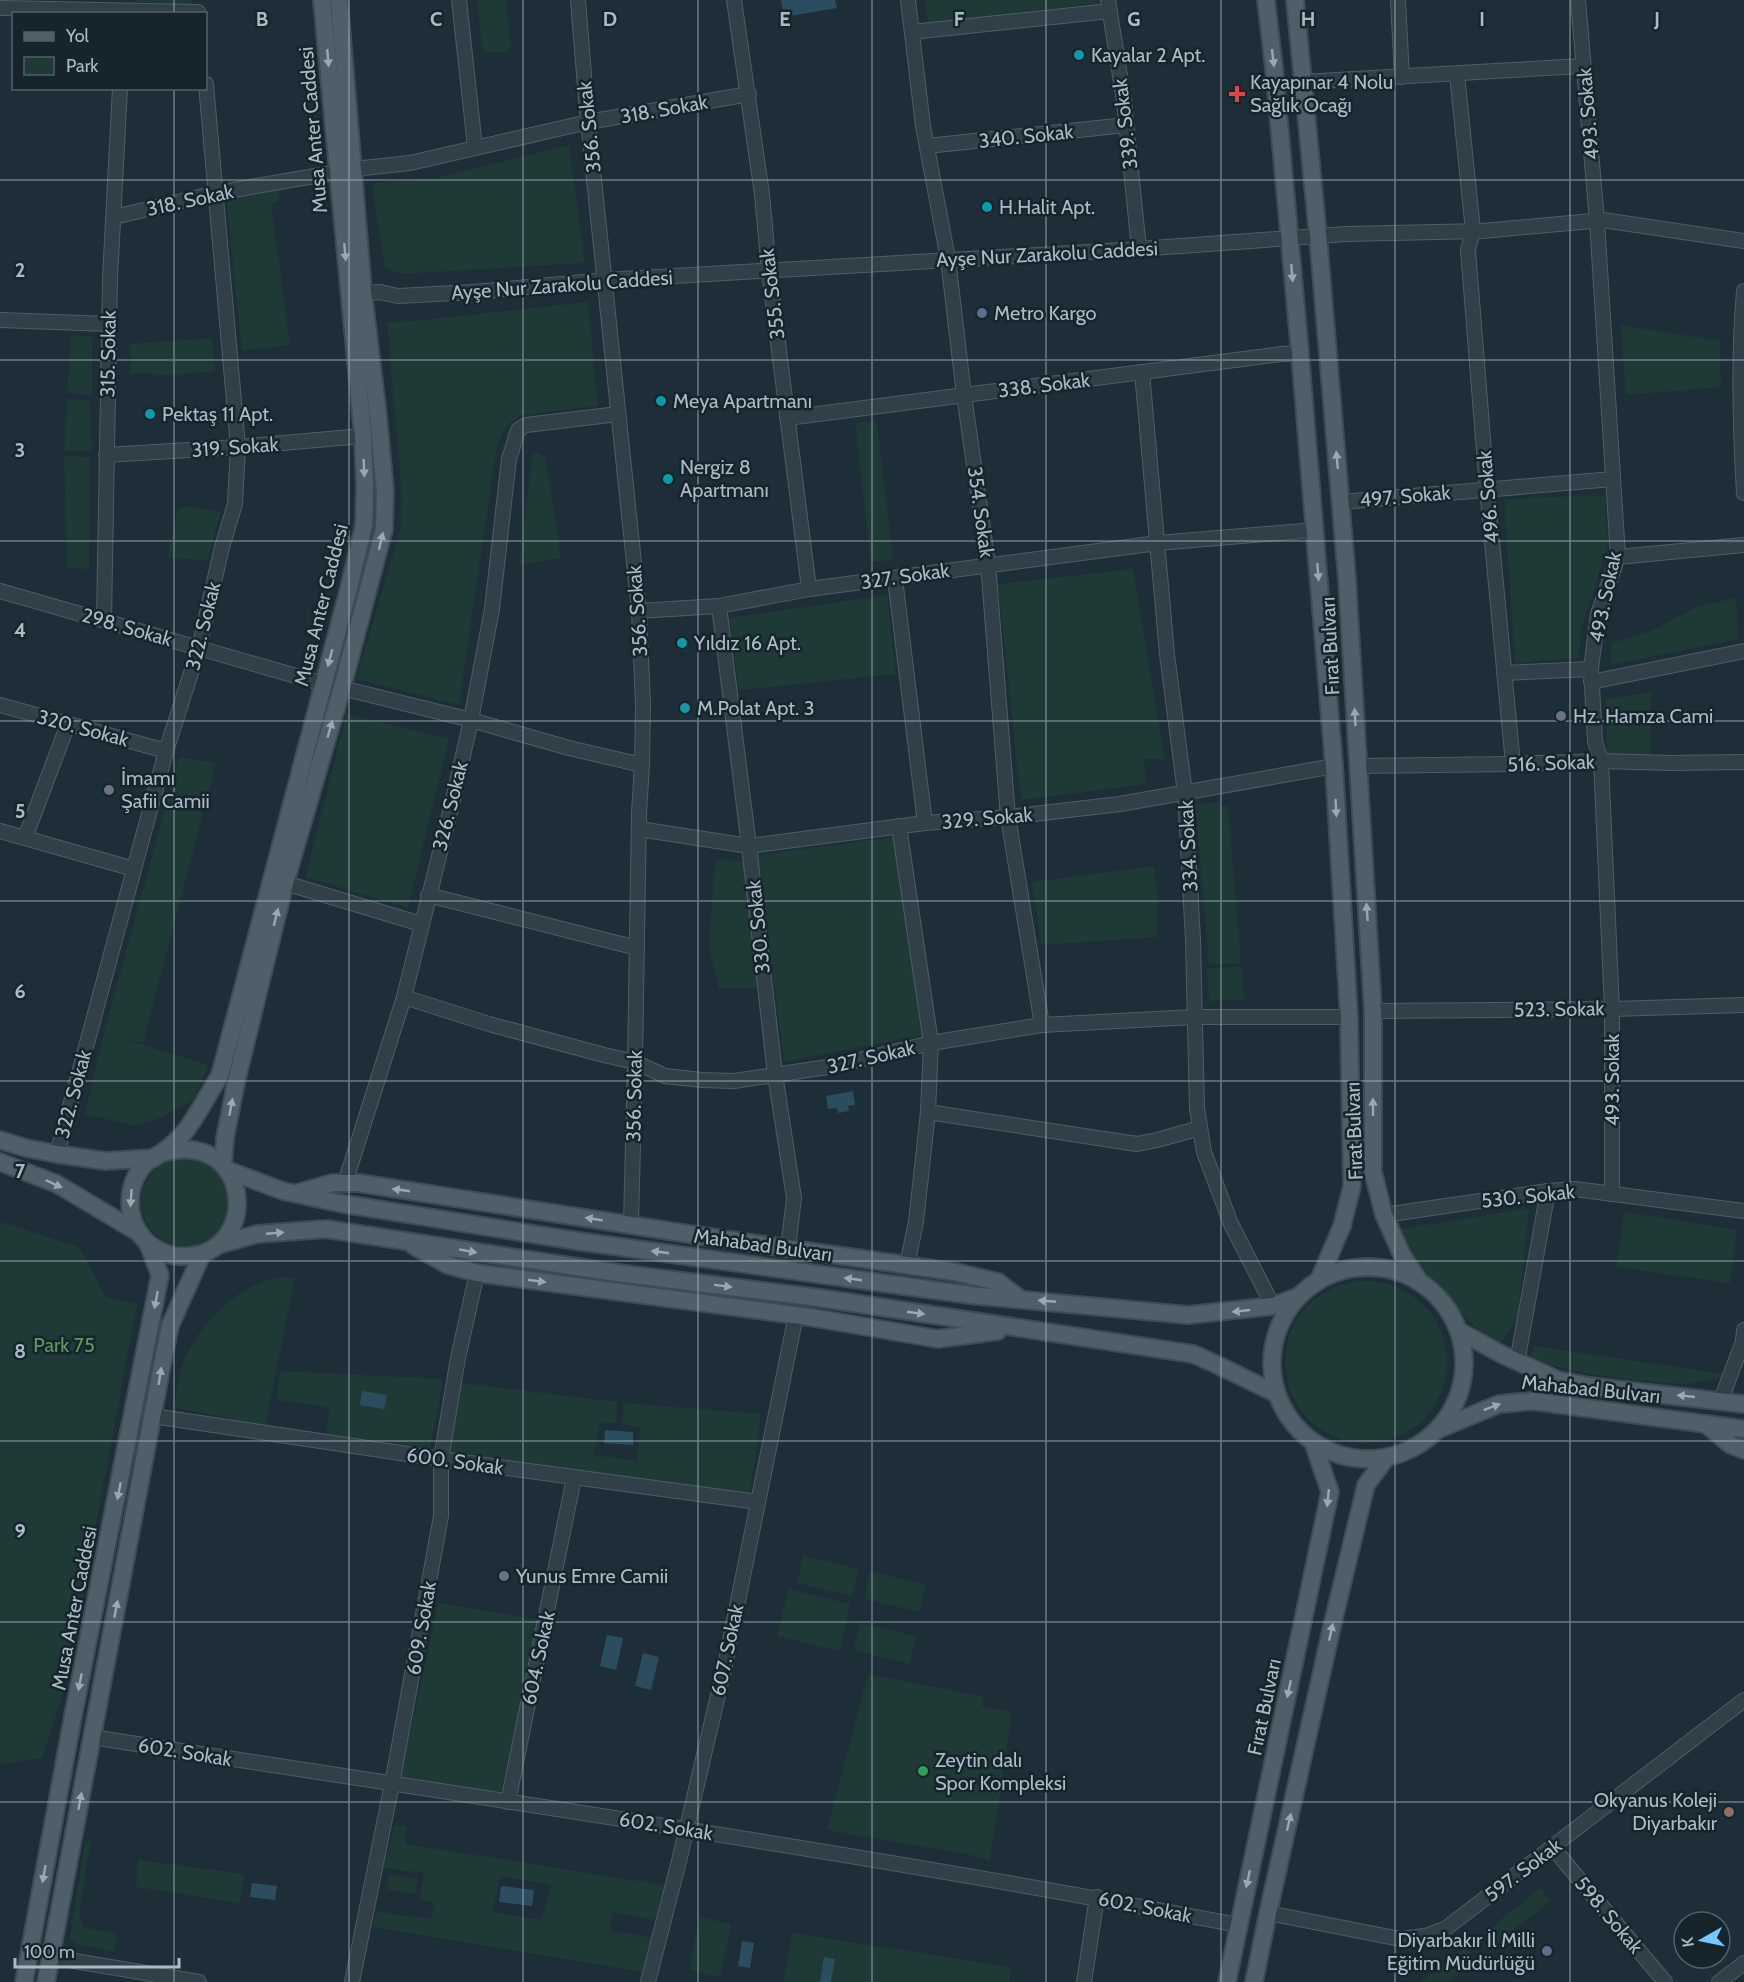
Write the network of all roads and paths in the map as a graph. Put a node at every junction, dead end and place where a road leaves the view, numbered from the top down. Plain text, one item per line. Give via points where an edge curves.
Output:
1 (322, 0) edge
2 (339, 0) edge
3 (459, 0) edge
4 (578, 0) edge
5 (734, 0) edge
6 (908, 0) edge
7 (1266, 0) edge
8 (1295, 0) edge
9 (1398, 0) edge
10 (1578, 0) edge
11 (1109, 5) edge
12 (0, 8) edge
13 (125, 8) edge
14 (198, 8) edge
15 (912, 32) junction
16 (1583, 66) junction
17 (1457, 74) junction
18 (1402, 77) junction
19 (1302, 82) junction
20 (120, 90) edge
21 (207, 90) edge
22 (748, 94) junction
23 (588, 122) junction
24 (1126, 125) junction
25 (927, 146) junction
26 (475, 147) junction
27 (346, 170) junction
28 (216, 193) junction
29 (114, 217) junction
30 (1598, 221) junction
31 (1473, 231) junction
32 (1318, 236) junction
33 (1291, 239) junction
34 (1744, 241) edge
35 (1139, 249) junction
36 (948, 259) junction
37 (769, 271) junction
38 (606, 280) junction
39 (1744, 291) edge
40 (356, 293) junction
41 (0, 320) edge
42 (109, 324) junction
43 (1300, 353) junction
44 (1142, 372) junction
45 (964, 395) junction
46 (618, 414) junction
47 (787, 418) junction
48 (363, 436) junction
49 (238, 447) junction
50 (106, 455) junction
51 (1613, 479) junction
52 (1487, 489) junction
53 (1744, 493) edge
54 (1341, 502) junction
55 (1315, 530) junction
56 (1158, 543) junction
57 (1744, 545) edge
58 (1618, 557) junction
59 (988, 564) junction
60 (895, 579) junction
61 (809, 589) junction
62 (0, 591) edge
63 (718, 606) junction
64 (639, 611) junction
65 (104, 620) junction
66 (200, 648) junction
67 (1744, 651) edge
68 (1504, 673) junction
69 (1591, 676) junction
70 (324, 684) junction
71 (342, 688) junction
72 (0, 705) edge
73 (471, 720) junction
74 (68, 723) junction
75 (166, 750) junction
76 (1601, 761) junction
77 (1744, 762) edge
78 (1513, 764) junction
79 (642, 765) junction
80 (1334, 766) junction
81 (1358, 766) junction
82 (1185, 793) junction
83 (1008, 818) junction
84 (925, 823) junction
85 (899, 826) junction
86 (639, 829) junction
87 (0, 831) edge
88 (25, 838) junction
89 (749, 846) junction
90 (134, 869) junction
91 (285, 883) junction
92 (428, 895) junction
93 (421, 924) junction
94 (637, 948) junction
95 (404, 997) junction
96 (1744, 1005) edge
97 (1612, 1009) junction
98 (1373, 1011) junction
99 (1194, 1017) junction
100 (1349, 1017) junction
101 (1042, 1024) junction
102 (931, 1043) junction
103 (635, 1062) junction
104 (776, 1074) junction
105 (928, 1112) junction
106 (1200, 1128) junction
107 (0, 1140) edge
108 (57, 1154) junction
109 (158, 1155) junction
110 (0, 1162) edge
111 (225, 1167) junction
112 (1353, 1169) junction
113 (1373, 1172) junction
114 (345, 1183) junction
115 (1548, 1191) junction
116 (294, 1194) junction
117 (1612, 1194) junction
118 (1744, 1211) edge
119 (1384, 1215) junction
120 (631, 1224) junction
121 (144, 1238) junction
122 (402, 1240) junction
123 (218, 1245) junction
124 (788, 1248) junction
125 (202, 1254) junction
126 (907, 1265) junction
127 (477, 1273) junction
128 (1319, 1280) junction
129 (1419, 1281) junction
130 (1297, 1298) junction
131 (1020, 1299) junction
132 (1273, 1306) junction
133 (795, 1315) junction
134 (1018, 1328) junction
135 (1744, 1330) edge
136 (1459, 1331) junction
137 (1517, 1362) junction
138 (1744, 1389) edge
139 (1277, 1394) junction
140 (1720, 1400) junction
141 (1744, 1404) edge
142 (153, 1416) junction
143 (1705, 1423) junction
144 (1744, 1429) edge
145 (1438, 1430) junction
146 (1313, 1442) junction
147 (1744, 1450) edge
148 (1386, 1458) junction
149 (441, 1459) junction
150 (574, 1478) junction
151 (758, 1502) junction
152 (1744, 1700) edge
153 (92, 1737) junction
154 (392, 1784) junction
155 (508, 1802) junction
156 (687, 1829) junction
157 (1553, 1848) junction
158 (1097, 1898) junction
159 (1268, 1913) junction
160 (1238, 1925) junction
161 (51, 1957) junction
162 (1744, 1964) edge
163 (24, 1982) edge
164 (46, 1982) edge
165 (199, 1982) edge
166 (352, 1982) edge
167 (648, 1982) edge
168 (1084, 1982) edge
169 (1227, 1982) edge
170 (1254, 1982) edge
171 (1665, 1982) edge
172 (1719, 1982) edge

1 -> 27 main road, Musa Anter Caddesi
2 - 27 main road, Musa Anter Caddesi
3 - 26 street
4 - 23 street, 356. Sokak
5 - 22 street, 355. Sokak
6 - 15 street, 354. Sokak
7 -> 33 main road, Fırat Bulvarı
8 - 19 main road, Fırat Bulvarı
9 - 18 street
10 - 16 street, 493. Sokak
11 - 15 street
11 - 24 street, 339. Sokak
12 - 13 street
13 - 14 street
15 - 25 street, 354. Sokak
16 - 17 street
16 - 30 street, 493. Sokak
17 - 18 street
17 - 31 street, 496. Sokak
18 - 19 street
19 - 32 main road, Fırat Bulvarı
20 - 29 street, 315. Sokak
21 - 28 street, 322. Sokak
22 - 23 street, 318. Sokak
22 - 37 street, 355. Sokak
23 - 26 street, 318. Sokak
23 - 38 street, 356. Sokak
24 - 25 street, 340. Sokak
24 - 35 street, 339. Sokak
25 - 36 street, 354. Sokak
26 - 27 street, 318. Sokak via 410,163
27 - 28 street, 318. Sokak
27 - 40 main road, Musa Anter Caddesi
28 - 29 street, 318. Sokak
28 - 49 street, 322. Sokak
29 - 42 street, 315. Sokak
30 - 31 street, Ayşe Nur Zarakolu Caddesi
30 - 34 street, Ayşe Nur Zarakolu Caddesi
30 - 51 street, 493. Sokak
31 - 32 street, Ayşe Nur Zarakolu Caddesi
31 - 52 street, 496. Sokak via 1468,250
32 - 33 street, Ayşe Nur Zarakolu Caddesi
54 -> 32 main road, Fırat Bulvarı
33 - 35 street, Ayşe Nur Zarakolu Caddesi
33 -> 43 main road, Fırat Bulvarı
35 - 36 street, Ayşe Nur Zarakolu Caddesi
36 - 37 street, Ayşe Nur Zarakolu Caddesi
36 - 45 street, 354. Sokak
37 - 38 street, Ayşe Nur Zarakolu Caddesi
37 - 47 street, 355. Sokak
38 - 40 street, Ayşe Nur Zarakolu Caddesi via 398,296
38 - 46 street, 356. Sokak
39 - 53 street via 1740,431
40 - 48 main road, Musa Anter Caddesi
71 -> 40 main road, Musa Anter Caddesi via 384,529 385,492
41 - 42 street
42 - 50 street, 315. Sokak
43 - 44 street, 338. Sokak
43 - 55 main road, Fırat Bulvarı
44 - 45 street, 338. Sokak
44 - 56 street, 334. Sokak
45 - 47 street, 338. Sokak
45 - 59 street, 354. Sokak
46 - 64 street, 356. Sokak
46 - 73 street, 326. Sokak via 526,425 518,430 509,459 492,604
47 - 61 street, 355. Sokak
48 - 49 street, 319. Sokak
48 -> 70 main road, Musa Anter Caddesi via 364,525
49 - 50 street, 319. Sokak
49 - 66 street, 322. Sokak via 235,504
50 - 65 street, 315. Sokak
51 - 52 street, 497. Sokak
51 - 58 street, 493. Sokak
52 - 54 street, 497. Sokak
52 - 68 street, 496. Sokak
81 -> 54 main road, Fırat Bulvarı
55 - 56 street, 327. Sokak
55 -> 80 main road, Fırat Bulvarı
56 - 59 street, 327. Sokak
56 - 82 street, 334. Sokak
57 - 58 street
58 - 69 street, 493. Sokak via 1598,614
59 - 60 street, 327. Sokak
59 - 83 street, 354. Sokak
60 - 61 street, 327. Sokak
60 - 84 street
61 - 63 street, 327. Sokak
62 - 65 street, 298. Sokak
63 - 64 street, 327. Sokak
63 - 89 street, 330. Sokak
64 - 79 street, 356. Sokak
65 - 66 street, 298. Sokak
66 - 70 street, 298. Sokak
66 - 75 street, 322. Sokak
67 - 69 street
68 - 69 street
68 - 78 street, 496. Sokak
69 - 76 street, 493. Sokak via 1595,741
70 - 109 main road, Musa Anter Caddesi via 220,1075 186,1130
71 - 73 street
91 -> 71 main road, Musa Anter Caddesi
72 - 74 street, 320. Sokak
73 - 79 street
73 - 92 street, 326. Sokak
74 - 75 street, 320. Sokak
74 - 88 street
75 - 90 street, 322. Sokak
76 - 77 street, 516. Sokak
76 - 78 street, 516. Sokak
76 - 97 street, 493. Sokak
78 - 81 street, 516. Sokak
79 - 86 street, 356. Sokak
80 - 82 street, 329. Sokak
80 -> 100 main road, Fırat Bulvarı
98 -> 81 main road, Fırat Bulvarı
82 - 83 street, 329. Sokak
82 - 99 street, 334. Sokak via 1194,940
83 - 84 street, 329. Sokak
83 - 101 street, 354. Sokak
84 - 85 street, 329. Sokak
85 - 89 street, 329. Sokak
85 - 102 street
86 - 89 street, 329. Sokak
86 - 94 street, 356. Sokak
87 - 88 street
88 - 90 street
89 - 104 street, 330. Sokak
90 - 108 street, 322. Sokak
91 - 93 street
111 -> 91 main road, Musa Anter Caddesi via 225,1138 237,1078
92 - 93 street, 326. Sokak
92 - 94 street
93 - 95 street, 326. Sokak
94 - 103 street, 356. Sokak
95 - 103 street, 327. Sokak
95 - 114 street, 326. Sokak
96 - 97 street, 523. Sokak
97 - 98 street, 523. Sokak
97 - 117 street, 493. Sokak
113 -> 98 main road, Fırat Bulvarı
99 - 100 street, 327. Sokak
99 - 101 street, 327. Sokak
99 - 106 street, 334. Sokak
100 - 112 main road, Fırat Bulvarı
101 - 102 street, 327. Sokak
102 - 104 street, 327. Sokak via 834,1066
102 - 105 street
103 - 104 street, 327. Sokak via 665,1076 702,1080 734,1081
103 - 120 street, 356. Sokak
104 - 124 street, 330. Sokak via 794,1198
105 - 106 street via 1137,1144
105 - 126 street via 916,1222
106 - 132 street, 334. Sokak via 1204,1152 1231,1224
107 - 108 main road
108 - 109 main road via 105,1161
109 - 111 main road via 191,1149 205,1152
109 -> 121 main road via 138,1173 132,1187 132,1219
110 -> 121 main road via 57,1184
111 - 116 main road, Mahabad Bulvarı
111 - 123 main road via 238,1197 237,1215 230,1232
112 - 113 main road via 1357,1182 1362,1184 1367,1183
112 - 128 main road, Fırat Bulvarı via 1342,1226
113 - 119 main road, Fırat Bulvarı
114 - 116 main road
120 -> 114 main road
115 - 117 street, 530. Sokak via 1575,1189
115 - 119 street, 530. Sokak
115 - 137 street
131 -> 116 main road, Mahabad Bulvarı via 587,1242
117 - 118 street, 530. Sokak
119 - 129 main road, Fırat Bulvarı
120 - 124 main road
121 - 125 main road via 173,1256
121 -> 163 main road, Musa Anter Caddesi via 160,1275
123 -> 122 main road via 257,1234 326,1229
122 - 127 main road via 448,1264
122 -> 134 main road
123 - 125 main road
124 - 126 main road
142 -> 125 main road via 170,1326
126 - 131 main road via 998,1282
127 -> 133 main road
127 - 149 street, 609. Sokak
128 - 129 main road via 1338,1271 1380,1267
128 - 130 main road
129 - 136 main road via 1450,1311
130 - 132 main road, Mahabad Bulvarı
130 - 139 main road via 1282,1318 1274,1343 1272,1369
132 -> 131 main road, Mahabad Bulvarı via 1188,1315
133 - 134 main road via 938,1339
133 - 151 street, 607. Sokak
134 - 139 main road via 1193,1354
135 - 140 street
136 - 137 main road, Mahabad Bulvarı
136 - 145 main road via 1464,1357 1462,1383 1454,1408
140 -> 137 main road, Mahabad Bulvarı via 1589,1386 1558,1380
138 - 140 main road
139 - 146 main road via 1291,1421
140 - 141 main road, Mahabad Bulvarı
142 - 149 street, 600. Sokak
153 -> 142 main road
143 - 144 main road, Mahabad Bulvarı
145 -> 143 main road, Mahabad Bulvarı via 1499,1404 1533,1401
143 - 147 main road via 1731,1445
145 - 148 main road via 1423,1443
146 - 148 main road via 1336,1454 1360,1459
146 -> 160 main road, Fırat Bulvarı via 1330,1492
159 -> 148 main road via 1366,1485
149 - 150 street, 600. Sokak
149 - 154 street, 609. Sokak via 441,1516
150 - 151 street, 600. Sokak
150 - 155 street, 604. Sokak
151 - 156 street, 607. Sokak
152 - 157 street, 597. Sokak
153 - 154 street, 602. Sokak
161 -> 153 main road
154 - 155 street, 602. Sokak
154 - 166 street, 609. Sokak
155 - 156 street, 602. Sokak
156 - 158 street, 602. Sokak
156 - 167 street, 607. Sokak
157 - 159 street, 597. Sokak via 1445,1929 1425,1936 1400,1939
157 - 171 street, 598. Sokak
158 - 160 street, 602. Sokak
158 - 168 street
159 - 170 main road
160 - 169 main road, Fırat Bulvarı
161 - 164 main road
161 - 165 street
162 - 172 street

